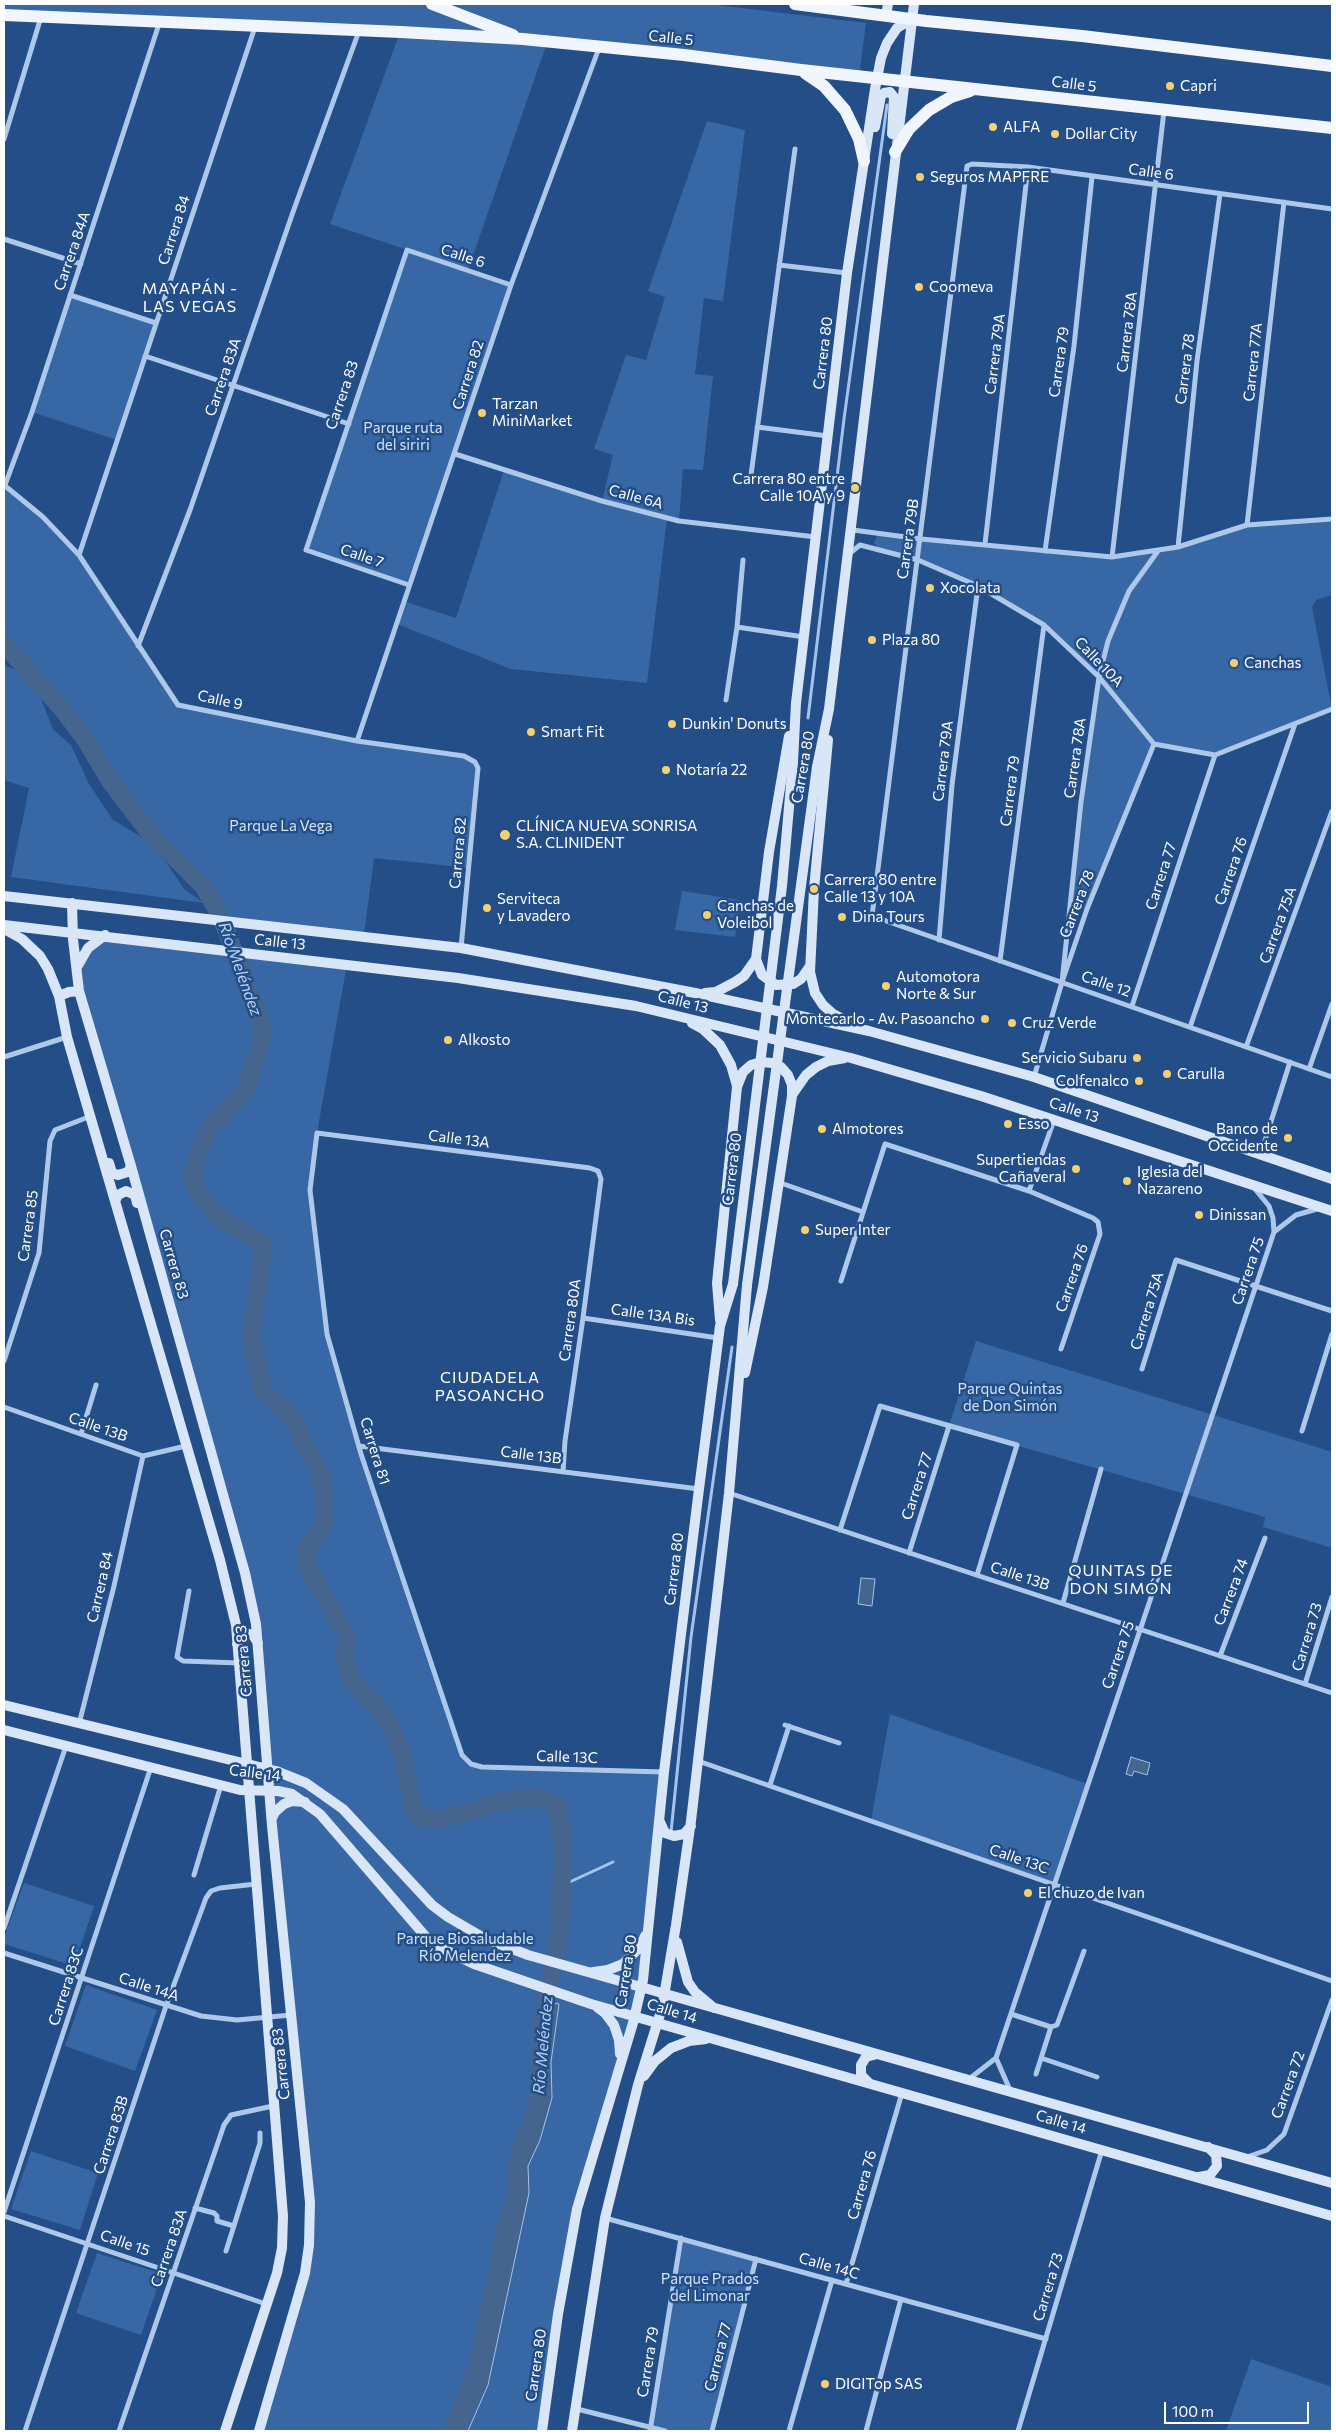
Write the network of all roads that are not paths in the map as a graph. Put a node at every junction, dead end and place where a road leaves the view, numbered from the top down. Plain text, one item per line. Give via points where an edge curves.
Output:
1 (432, 4) edge
2 (795, 4) edge
3 (914, 4) edge
4 (887, 10) edge
5 (4, 16) edge
6 (41, 17) junction
7 (912, 19) junction
8 (159, 23) junction
9 (255, 26) junction
10 (359, 30) junction
11 (524, 40) junction
12 (600, 48) junction
13 (1332, 66) edge
14 (800, 70) junction
15 (876, 78) junction
16 (905, 81) junction
17 (977, 89) junction
18 (1164, 109) junction
19 (1332, 128) edge
20 (4, 139) edge
21 (795, 149) dead end
22 (895, 152) junction
23 (864, 162) junction
24 (967, 166) joint
25 (1028, 167) junction
26 (1092, 177) junction
27 (1156, 185) junction
28 (1220, 194) junction
29 (1284, 202) junction
30 (1332, 209) edge
31 (4, 239) edge
32 (407, 250) joint
33 (81, 264) junction
34 (779, 265) junction
35 (848, 273) junction
36 (511, 285) junction
37 (70, 295) junction
38 (156, 323) junction
39 (145, 356) junction
40 (234, 386) junction
41 (349, 424) junction
42 (757, 427) junction
43 (828, 436) junction
44 (455, 454) junction
45 (751, 475) dead end
46 (4, 485) edge
47 (1332, 518) edge
48 (1247, 525) junction
49 (851, 527) junction
50 (816, 537) junction
51 (921, 539) junction
52 (985, 544) junction
53 (1178, 547) junction
54 (306, 550) joint
55 (1045, 551) junction
56 (1158, 552) junction
57 (79, 555) junction
58 (847, 557) junction
59 (1112, 557) junction
60 (743, 560) dead end
61 (918, 560) junction
62 (409, 585) junction
63 (978, 586) junction
64 (1044, 625) junction
65 (737, 627) junction
66 (804, 637) junction
67 (138, 646) junction
68 (1099, 677) junction
69 (726, 700) dead end
70 (796, 703) junction
71 (829, 709) junction
72 (1332, 709) edge
73 (1295, 724) junction
74 (357, 741) junction
75 (1154, 744) junction
76 (1215, 754) junction
77 (475, 762) joint
78 (1332, 811) edge
79 (4, 896) edge
80 (72, 903) junction
81 (872, 916) joint
82 (4, 927) edge
83 (73, 932) junction
84 (106, 935) junction
85 (939, 940) junction
86 (461, 948) junction
87 (756, 958) junction
88 (1000, 961) junction
89 (810, 964) junction
90 (76, 970) junction
91 (1062, 982) junction
92 (79, 991) junction
93 (694, 993) junction
94 (59, 996) junction
95 (1332, 1004) edge
96 (1132, 1006) junction
97 (682, 1018) junction
98 (1190, 1027) junction
99 (869, 1031) junction
100 (67, 1037) junction
101 (1246, 1047) junction
102 (4, 1058) edge
103 (851, 1058) junction
104 (1290, 1062) junction
105 (1309, 1069) junction
106 (1034, 1076) junction
107 (1332, 1077) edge
108 (737, 1087) junction
109 (792, 1096) junction
110 (91, 1116) junction
111 (1054, 1120) junction
112 (317, 1133) joint
113 (102, 1152) junction
114 (1261, 1153) junction
115 (131, 1166) junction
116 (598, 1171) joint
117 (1332, 1179) edge
118 (778, 1182) junction
119 (1247, 1182) junction
120 (1030, 1191) junction
121 (115, 1202) junction
122 (1328, 1209) edge
123 (863, 1212) junction
124 (144, 1216) junction
125 (1274, 1232) junction
126 (841, 1281) dead end
127 (1256, 1285) junction
128 (1332, 1311) edge
129 (583, 1318) junction
130 (720, 1326) junction
131 (1332, 1334) edge
132 (719, 1338) junction
133 (1061, 1349) dead end
134 (4, 1361) edge
135 (1142, 1369) dead end
136 (96, 1384) dead end
137 (4, 1407) edge
138 (735, 1421) junction
139 (950, 1426) junction
140 (1302, 1431) dead end
141 (81, 1434) junction
142 (186, 1446) junction
143 (359, 1446) junction
144 (143, 1456) junction
145 (1100, 1469) dead end
146 (563, 1472) junction
147 (699, 1489) junction
148 (729, 1493) junction
149 (840, 1530) junction
150 (1265, 1538) dead end
151 (909, 1553) junction
152 (977, 1575) junction
153 (188, 1591) dead end
154 (1332, 1597) edge
155 (1063, 1604) junction
156 (253, 1605) junction
157 (234, 1609) junction
158 (1140, 1629) junction
159 (237, 1644) junction
160 (258, 1644) junction
161 (1220, 1656) junction
162 (239, 1663) junction
163 (1305, 1684) junction
164 (1332, 1693) edge
165 (4, 1705) edge
166 (79, 1724) junction
167 (4, 1730) edge
168 (839, 1743) dead end
169 (66, 1746) junction
170 (698, 1761) junction
171 (470, 1764) joint
172 (246, 1765) junction
173 (151, 1767) junction
174 (268, 1770) junction
175 (664, 1772) junction
176 (221, 1785) junction
177 (770, 1785) junction
178 (248, 1790) junction
179 (270, 1790) junction
180 (305, 1802) junction
181 (272, 1819) junction
182 (660, 1819) junction
183 (691, 1821) junction
184 (194, 1875) dead end
185 (256, 1884) junction
186 (1054, 1884) junction
187 (648, 1923) junction
188 (676, 1925) junction
189 (4, 1928) edge
190 (1084, 1951) dead end
191 (4, 1953) edge
192 (583, 1971) junction
193 (82, 1978) junction
194 (1332, 1981) edge
195 (641, 1988) junction
196 (665, 1995) junction
197 (1332, 2000) edge
198 (591, 2004) junction
199 (166, 2006) junction
200 (719, 2011) junction
201 (291, 2014) junction
202 (1011, 2014) junction
203 (634, 2015) junction
204 (267, 2017) junction
205 (658, 2022) junction
206 (1051, 2027) junction
207 (714, 2039) junction
208 (880, 2055) junction
209 (996, 2058) junction
210 (1041, 2058) junction
211 (618, 2066) junction
212 (1036, 2074) dead end
213 (1097, 2076) dead end
214 (969, 2079) junction
215 (871, 2084) junction
216 (638, 2085) junction
217 (1010, 2090) junction
218 (902, 2093) junction
219 (273, 2106) junction
220 (260, 2133) dead end
221 (1208, 2147) junction
222 (1102, 2149) junction
223 (1244, 2157) junction
224 (1198, 2177) junction
225 (1332, 2182) edge
226 (195, 2208) junction
227 (4, 2214) edge
228 (1332, 2216) edge
229 (605, 2218) junction
230 (234, 2226) junction
231 (681, 2238) junction
232 (89, 2244) junction
233 (226, 2251) dead end
234 (756, 2259) junction
235 (173, 2273) junction
236 (832, 2280) junction
237 (846, 2284) junction
238 (901, 2299) junction
239 (266, 2304) junction
240 (1046, 2339) junction
241 (577, 2409) junction
242 (650, 2429) edge
243 (25, 2431) edge
244 (119, 2431) edge
245 (225, 2431) edge
246 (258, 2431) edge
247 (542, 2431) edge
248 (572, 2431) edge
249 (665, 2431) edge
250 (712, 2431) edge
251 (790, 2431) edge
252 (866, 2431) edge
253 (1018, 2431) edge

1 - 11 main road
2 - 4 main road
3 - 7 main road, Carrera 80
4 - 7 main road
5 - 6 main road, Calle 5
6 - 8 main road, Calle 5
6 - 20 street
7 - 13 main road
7 - 15 main road, Carrera 80 via 898,28 887,43
7 - 16 main road, Carrera 80
8 - 9 main road, Calle 5
8 - 33 street, Carrera 84A
9 - 10 main road, Calle 5
9 - 38 street, Carrera 84
10 - 11 main road, Calle 5
10 - 40 street, Carrera 83A
11 - 12 main road, Calle 5
12 - 14 main road, Calle 5
12 - 36 street, Carrera 82
14 - 15 main road, Calle 5
14 - 23 main road via 824,86 845,110 856,131
15 - 16 main road, Calle 5
15 - 23 main road, Carrera 80
16 - 17 main road, Calle 5
16 - 22 main road, Carrera 80
17 - 18 main road, Calle 5
17 - 22 main road via 951,97 928,110 909,129
18 - 19 main road, Calle 5
18 - 27 street, Carrera 78A
21 - 34 street
22 - 23 main road via 892,139 894,97 888,92 881,96 872,142
22 - 49 main road, Carrera 80
23 - 35 main road, Carrera 80
24 - 25 street, Calle 6
24 - 51 street, Carrera 79B
25 - 26 street, Calle 6
25 - 52 street, Carrera 79A
26 - 27 street, Calle 6
26 - 55 street, Carrera 79 via 1074,346
27 - 28 street, Calle 6
27 - 59 street, Carrera 78A
28 - 29 street, Calle 6
28 - 53 street, Carrera 78
29 - 30 street, Calle 6
29 - 48 street, Carrera 77A
31 - 33 street
32 - 36 street, Calle 6
32 - 41 street, Carrera 83
33 - 37 street, Carrera 84A
34 - 35 street
34 - 42 street
35 - 43 main road, Carrera 80
36 - 44 street, Carrera 82
37 - 38 street
37 - 46 street, Carrera 84A
38 - 39 street, Carrera 84
39 - 40 street
39 - 57 street, Carrera 84
40 - 41 street
40 - 67 street, Carrera 83A
41 - 54 street, Carrera 83
42 - 43 street
42 - 45 street
43 - 50 main road, Carrera 80
44 - 50 street, Calle 6A via 602,501 679,521
44 - 62 street, Carrera 82
46 - 57 street, Calle 9 via 43,517
47 - 48 street
48 - 53 street
49 - 51 street via 853,530
49 - 58 main road, Carrera 80
50 - 66 main road, Carrera 80
51 - 52 street
51 - 61 street, Carrera 79B
52 - 55 street
53 - 56 street
54 - 62 street, Calle 7
55 - 59 street
56 - 59 street
56 - 68 street, Carrera 78A via 1129,591 1111,633
57 - 67 street, Calle 9
58 - 61 street, Calle 10A via 860,545
58 - 71 main road, Carrera 80
60 - 65 street
61 - 63 street, Calle 10A
61 - 81 street, Carrera 79B
62 - 74 street, Carrera 82
63 - 64 street, Calle 10A
63 - 85 street, Carrera 79A via 952,785
64 - 68 street, Calle 10A
64 - 88 street, Carrera 79
65 - 66 street
65 - 69 street
66 - 70 main road, Carrera 80
67 - 74 street, Calle 9 via 178,705
68 - 75 street, Calle 10A
68 - 91 street, Carrera 78A via 1079,820
70 - 87 main road, Carrera 80 via 770,848
70 - 130 main road, Carrera 80, bridge via 782,886 733,1284
71 - 89 main road, Carrera 80
71 - 138 main road, Carrera 80, bridge via 817,767 748,1286
72 - 73 street
73 - 76 street
73 - 98 street, Carrera 76
74 - 77 street, Calle 9 via 464,756
75 - 76 street
75 - 91 street, Carrera 78 via 1087,909
76 - 96 street, Carrera 77
77 - 86 street, Carrera 82 via 478,768
78 - 101 street, Carrera 75A
79 - 80 main road, Calle 13
80 - 83 main road, Carrera 83
80 - 86 main road, Calle 13
81 - 85 street, Calle 12
82 - 83 main road, Calle 13
82 - 94 main road, Carrera 83 via 40,956
83 - 84 main road, Calle 13
83 - 90 main road, Carrera 83
84 - 90 main road via 86,951
84 - 97 main road, Calle 13 via 458,978 636,1006
85 - 88 street, Calle 12
86 - 93 main road, Calle 13
87 - 89 main road via 762,975 776,985 785,986 801,979
87 - 93 main road via 744,976 726,988
88 - 91 street, Calle 12
89 - 99 main road, Carrera 80 via 812,986 822,1005
90 - 92 main road, Carrera 83
91 - 96 street, Calle 12
91 - 106 street, Carrera 78
92 - 94 main road
92 - 115 main road, Carrera 83
93 - 99 main road, Calle 13
94 - 100 main road, Carrera 83
95 - 105 street
96 - 98 street, Calle 12
97 - 103 main road, Calle 13
97 - 108 main road via 703,1030 720,1046 731,1065
98 - 101 street, Calle 12
99 - 106 main road, Calle 13
100 - 102 street
100 - 110 main road, Carrera 83
101 - 104 street, Calle 12
103 - 109 main road via 828,1061 816,1067 806,1075
103 - 111 main road, Calle 13
104 - 105 street, Calle 12
104 - 114 street
105 - 107 street, Calle 12
106 - 114 main road, Calle 13
108 - 109 main road via 743,1072 751,1066 761,1062 772,1063 788,1075
108 - 130 main road via 717,1283
109 - 118 main road
110 - 113 main road, Carrera 83
110 - 134 street, Carrera 85 via 54,1130 50,1142 39,1253
111 - 119 main road, Calle 13
111 - 120 street
112 - 116 street, Calle 13A
112 - 143 street, Carrera 81 via 310,1190 327,1334
113 - 115 main road via 112,1172 118,1175 128,1172
113 - 121 main road, Carrera 83
114 - 117 main road, Calle 13
115 - 124 main road, Carrera 83
116 - 129 street, Carrera 80A via 601,1179
118 - 123 street
118 - 138 main road via 763,1287
119 - 122 main road, Calle 13
119 - 125 street, Carrera 75 via 1262,1194 1269,1206
120 - 123 street via 885,1144
120 - 133 street, Carrera 76 via 1092,1218 1101,1227
121 - 124 main road via 121,1192 130,1192 135,1195 140,1214
121 - 142 main road, Carrera 83
122 - 125 street, Carrera 75 via 1296,1215
123 - 126 street
124 - 156 main road, Carrera 83
125 - 127 street, Carrera 75
127 - 128 street
127 - 135 street, Carrera 75A via 1176,1260
127 - 158 street, Carrera 75
129 - 132 street, Calle 13A Bis
129 - 146 street, Carrera 80A
130 - 132 main road, Carrera 80
131 - 140 street
132 - 147 main road, Carrera 80
136 - 141 street
137 - 141 street, Calle 13B
138 - 148 main road, Carrera 80
139 - 149 street via 880,1406
139 - 151 street, Carrera 77
139 - 152 street via 1017,1445
141 - 144 street, Calle 13B
142 - 144 street, Calle 13B
142 - 157 main road, Carrera 83
143 - 146 street, Calle 13B
143 - 171 street, Carrera 81 via 462,1755
144 - 166 street, Carrera 84
145 - 155 street
146 - 147 street, Calle 13B
147 - 175 main road, Carrera 80
148 - 149 street, Calle 13B
148 - 170 main road, Carrera 80
149 - 151 street, Calle 13B
150 - 161 street, Carrera 74
151 - 152 street, Calle 13B
152 - 155 street, Calle 13B
153 - 162 street via 177,1657 183,1661
154 - 163 street, Carrera 73
155 - 158 street, Calle 13B
156 - 157 main road via 245,1618 239,1617
156 - 160 main road, Carrera 83
157 - 159 main road, Carrera 83
158 - 161 street, Calle 13B
158 - 186 street, Carrera 75
159 - 160 main road via 240,1636 246,1633 253,1635
159 - 162 main road, Carrera 83
160 - 174 main road, Carrera 83
161 - 163 street, Calle 13B
162 - 172 main road, Carrera 83
163 - 164 street, Calle 13B
165 - 166 main road, Calle 14
166 - 172 main road, Calle 14
167 - 169 main road, Calle 14
168 - 177 street via 787,1726
169 - 173 main road, Calle 14
169 - 189 street
170 - 177 street, Calle 13C
170 - 183 main road, Carrera 80
171 - 175 street, Calle 13C via 482,1767
172 - 174 main road, Calle 14
172 - 178 main road, Carrera 83
173 - 176 main road, Calle 14
173 - 193 street, Carrera 83C
174 - 179 main road, Carrera 83
174 - 192 main road, Calle 14 via 306,1783 343,1809 448,1918 484,1938
175 - 182 main road, Carrera 80
176 - 178 main road, Calle 14
176 - 184 street
177 - 186 street, Calle 13C
178 - 179 main road, Calle 14
178 - 185 main road, Carrera 83
179 - 180 main road, Calle 14 via 286,1792
179 - 181 main road, Carrera 83
180 - 181 main road via 284,1804
180 - 198 main road, Calle 14 via 334,1830 426,1937 439,1947 474,1964
181 - 201 main road, Carrera 83
182 - 183 main road via 662,1829 674,1836 688,1831
182 - 187 main road, Carrera 80
183 - 188 main road, Carrera 80
185 - 199 street, Carrera 83B via 211,1891
185 - 204 main road, Carrera 83
186 - 194 street, Calle 13C
186 - 202 street, Carrera 75
187 - 192 main road via 640,1946 623,1964 600,1972
187 - 195 main road, Carrera 80
188 - 196 main road, Carrera 80
188 - 200 main road via 678,1952 688,1982 695,1992
190 - 206 street via 1060,2022
191 - 193 street, Calle 14A
192 - 195 main road, Calle 14
193 - 199 street, Calle 14A
193 - 227 street, Carrera 83C
195 - 196 main road, Calle 14
195 - 203 main road, Carrera 80
196 - 200 main road, Calle 14
196 - 205 main road, Carrera 80
197 - 223 street, Carrera 72 via 1284,2134 1267,2150
198 - 203 main road, Calle 14
198 - 211 main road via 605,2012 614,2025 620,2040
199 - 204 street, Calle 14A via 216,2019
199 - 232 street, Carrera 83B
200 - 208 main road, Calle 14
201 - 204 street, Calle 14A
201 - 246 main road, Carrera 83 via 310,2202 310,2245 305,2273
202 - 206 street
202 - 209 street, Carrera 75
203 - 205 main road, Calle 14
203 - 211 main road, Carrera 80
204 - 219 main road, Carrera 83
205 - 207 main road, Calle 14
205 - 216 main road, Carrera 80
206 - 210 street
207 - 215 main road, Calle 14
207 - 216 main road via 695,2040 671,2048 655,2061
208 - 214 main road, Calle 14
208 - 215 main road via 866,2057 861,2065 861,2075
209 - 214 street
209 - 217 street
210 - 212 street
210 - 213 street
211 - 247 main road, Carrera 80 via 577,2210
214 - 217 main road, Calle 14
215 - 218 main road, Calle 14
216 - 229 main road, Carrera 80
217 - 221 main road, Calle 14
218 - 222 main road, Calle 14
218 - 237 street, Carrera 76
219 - 226 street, Carrera 83A via 232,2115 224,2125
219 - 239 main road, Carrera 83 via 283,2216 282,2248
220 - 230 street via 260,2143
221 - 223 main road, Calle 14
221 - 224 main road via 1216,2155 1217,2166 1210,2175
222 - 224 main road, Calle 14
222 - 240 street, Carrera 73
223 - 225 main road, Calle 14
224 - 228 main road, Calle 14
226 - 230 street via 214,2213 217,2221
226 - 235 street, Carrera 83A
227 - 232 street, Calle 15
229 - 231 street, Calle 14C
229 - 241 main road, Carrera 80
230 - 233 street
231 - 234 street, Calle 14C
231 - 242 street, Carrera 79
232 - 235 street, Calle 15
232 - 243 street, Carrera 83B
234 - 236 street, Calle 14C
234 - 250 street, Carrera 77
235 - 239 street, Calle 15
235 - 244 street, Carrera 83A
236 - 237 street, Calle 14C
236 - 251 street
237 - 238 street, Calle 14C
238 - 240 street, Calle 14C
238 - 252 street
239 - 245 main road, Carrera 83
240 - 253 street, Carrera 73
241 - 242 street
241 - 248 main road, Carrera 80
242 - 249 street

